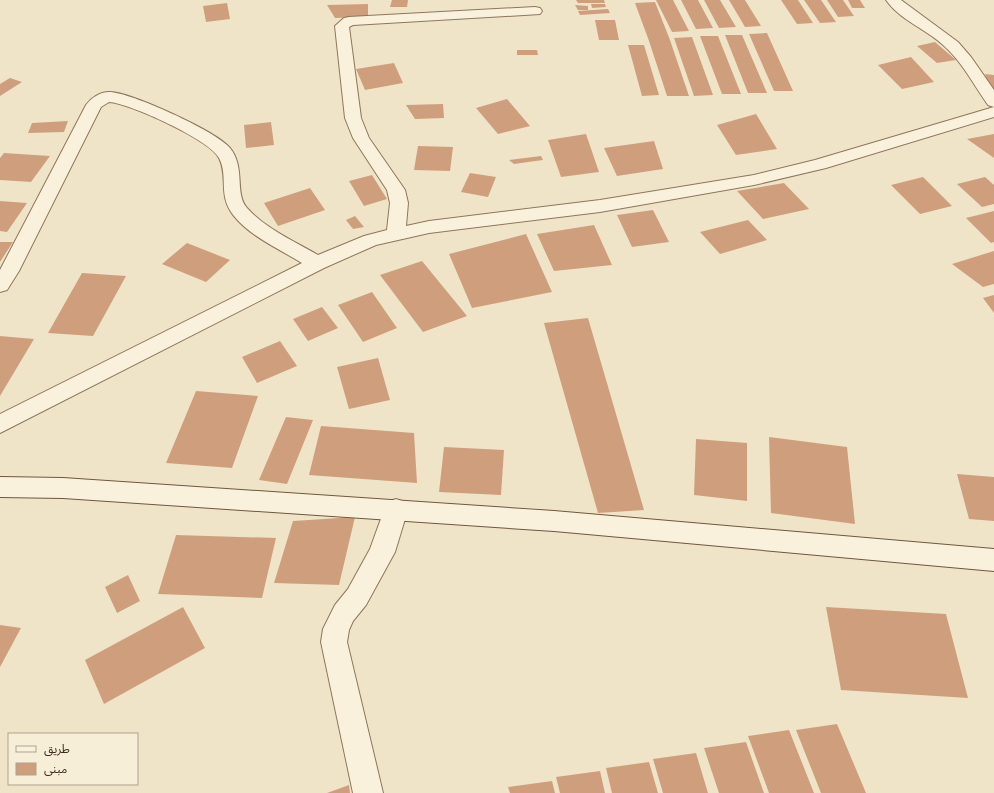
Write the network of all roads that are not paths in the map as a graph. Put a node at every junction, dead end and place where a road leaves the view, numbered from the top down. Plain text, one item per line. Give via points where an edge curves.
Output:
1 (893, 0) edge
2 (535, 11) dead end
3 (994, 102) edge
4 (994, 112) edge
5 (396, 234) junction
6 (317, 263) junction
7 (0, 285) edge
8 (0, 424) edge
9 (0, 487) edge
10 (396, 509) junction
11 (994, 560) edge
12 (368, 793) edge

1 - 3 street via 968,61
2 - 5 street via 349,21 342,26 353,118 361,138 396,190 399,203
4 - 5 street via 820,164 754,180 600,206 462,222
5 - 6 street via 352,247
6 - 7 street via 251,222 240,212 232,199 231,163 224,152 205,136 110,97 94,105
6 - 8 street
9 - 10 street via 63,488
10 - 11 street via 554,520
10 - 12 street via 382,552 357,597 344,613 336,629 334,642

